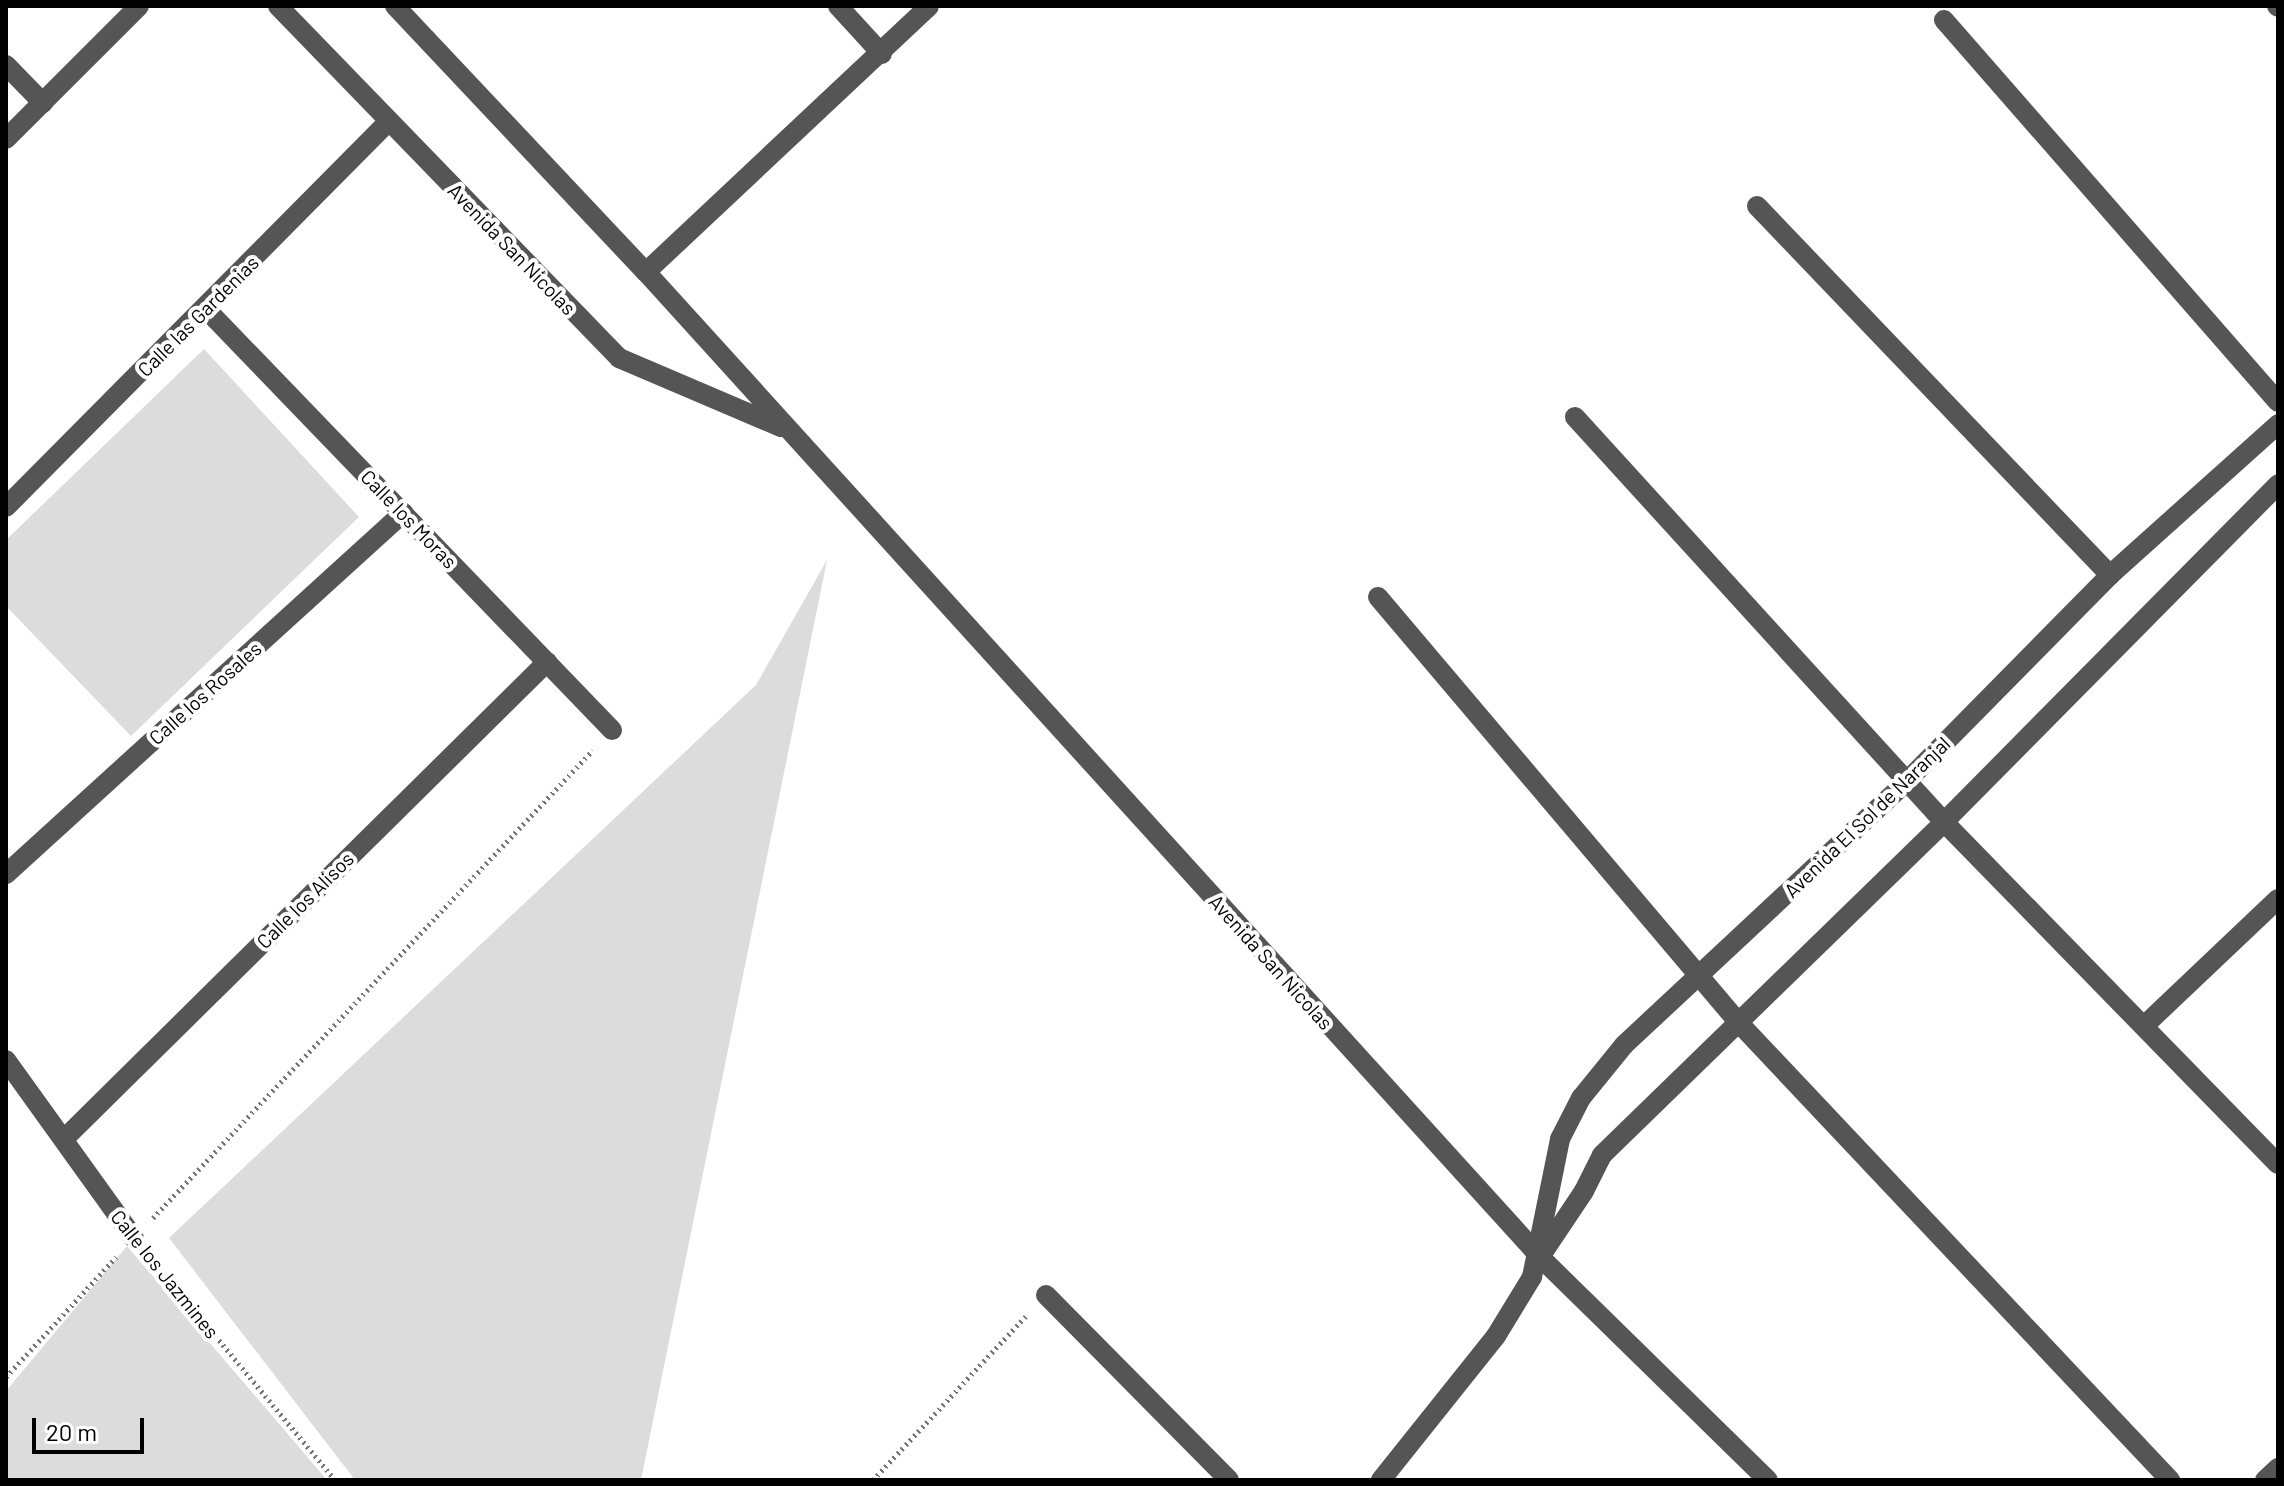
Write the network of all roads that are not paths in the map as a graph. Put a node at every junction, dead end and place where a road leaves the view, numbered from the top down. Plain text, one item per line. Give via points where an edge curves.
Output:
1 (139, 6) edge
2 (278, 6) edge
3 (395, 6) edge
4 (838, 6) edge
5 (929, 6) edge
6 (1944, 20) dead end
7 (882, 54) junction
8 (6, 65) edge
9 (43, 103) junction
10 (388, 122) junction
11 (6, 139) edge
12 (1757, 206) dead end
13 (646, 272) junction
14 (206, 309) junction
15 (2278, 402) edge
16 (1575, 417) dead end
17 (2278, 424) edge
18 (789, 430) junction
19 (2278, 484) edge
20 (6, 507) edge
21 (403, 513) junction
22 (2110, 575) junction
23 (1378, 597) dead end
24 (547, 662) junction
25 (612, 730) road end
26 (1907, 781) junction
27 (1944, 822) junction
28 (6, 874) edge
29 (2278, 899) edge
30 (1698, 978) junction
31 (1738, 1022) junction
32 (2145, 1025) junction
33 (6, 1060) edge
34 (64, 1139) junction
35 (2278, 1164) edge
36 (134, 1238) road end
37 (1540, 1257) junction
38 (1046, 1295) road end
39 (2278, 1468) edge
40 (1229, 1480) edge
41 (1381, 1480) edge
42 (1768, 1480) edge
43 (2170, 1480) edge
44 (2265, 1480) edge

1 - 9 street
2 - 10 street, Avenida San Nicolas
3 - 13 street, Avenida San Nicolas
4 - 7 street
5 - 7 street
6 - 15 street
7 - 13 street
8 - 9 street
9 - 11 street
10 - 14 street, Calle las Gardenias
10 - 18 street, Avenida San Nicolas via 619,358
12 - 22 street
13 - 18 street, Avenida San Nicolas
14 - 20 street, Calle las Gardenias
14 - 21 street, Calle los Moras
16 - 26 street
17 - 22 street, Avenida El Sol de Naranjal
18 - 37 street, Avenida San Nicolas
19 - 27 street, Avenida El Sol de Naranjal
21 - 24 street, Calle los Moras
21 - 28 street, Calle los Rosales
22 - 26 street, Avenida El Sol de Naranjal
23 - 30 street
24 - 25 street, Calle los Moras
24 - 34 street, Calle los Alisos
26 - 27 street
26 - 30 street, Avenida El Sol de Naranjal
27 - 31 street, Avenida El Sol de Naranjal
27 - 32 street
29 - 32 street
30 - 31 street
30 - 37 street, Avenida El Sol de Naranjal via 1624,1045 1581,1098 1560,1139 1549,1177
31 - 37 street, Avenida El Sol de Naranjal via 1602,1155
31 - 43 street
32 - 35 street
33 - 34 street, Calle los Jazmines
34 - 36 street, Calle los Jazmines
37 - 41 street, Avenida El Sol de Naranjal via 1496,1336
37 - 42 street, Avenida San Nicolas
38 - 40 street
39 - 44 street

